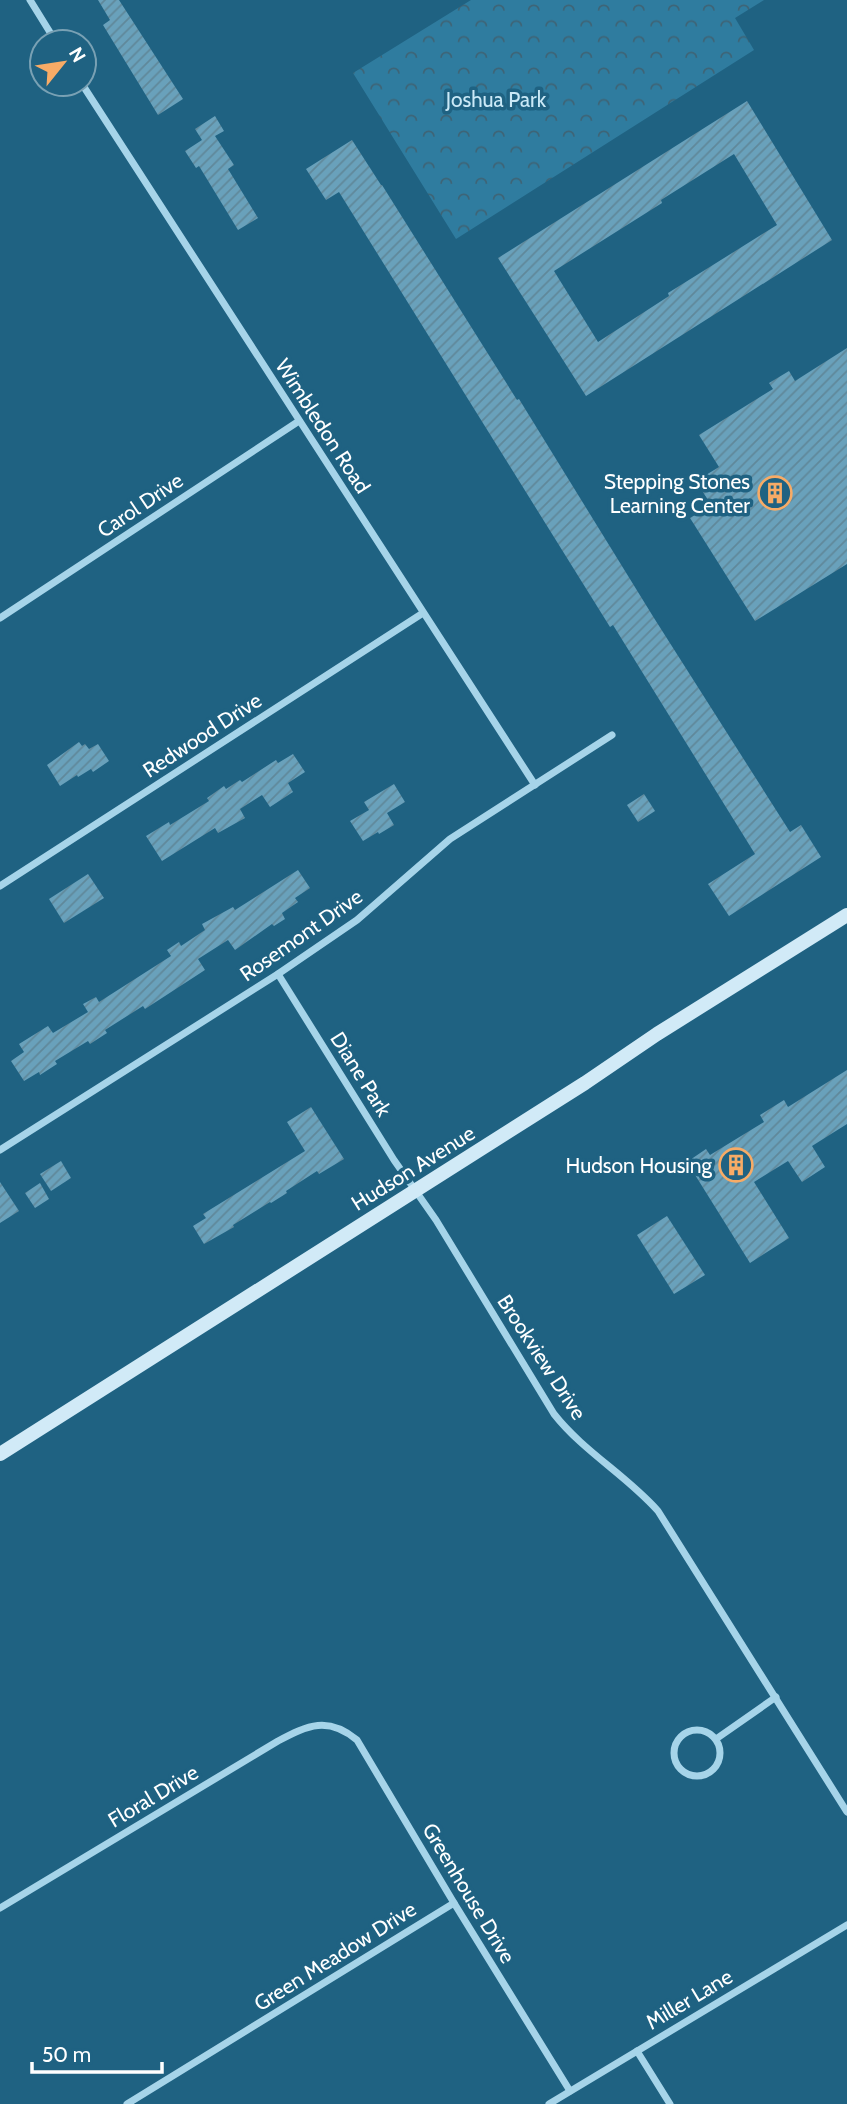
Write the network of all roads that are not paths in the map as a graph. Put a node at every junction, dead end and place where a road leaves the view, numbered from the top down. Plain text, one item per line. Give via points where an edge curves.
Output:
1 (30, 0) edge
2 (47, 28) edge
3 (91, 98) edge
4 (299, 421) junction
5 (423, 613) junction
6 (0, 618) edge
7 (612, 734) dead end
8 (535, 785) junction
9 (0, 886) edge
10 (847, 915) edge
11 (278, 974) junction
12 (0, 1150) edge
13 (416, 1190) junction
14 (0, 1454) edge
15 (776, 1697) junction
16 (329, 1725) joint
17 (716, 1740) junction
18 (847, 1812) edge
19 (454, 1903) junction
20 (0, 1908) edge
21 (847, 1925) edge
22 (637, 2051) junction
23 (570, 2091) junction
24 (127, 2104) edge
25 (549, 2104) edge
26 (670, 2104) edge

1 - 2 street
3 - 4 street, Wimbledon Road
4 - 5 street, Wimbledon Road
4 - 6 street, Carol Drive
5 - 8 street, Wimbledon Road
5 - 9 street, Redwood Drive
7 - 8 street, Rosemont Drive
8 - 11 street, Rosemont Drive via 450,839 357,920
10 - 13 main road, Hudson Avenue
11 - 12 street, Rosemont Drive
11 - 13 street, Diane Park
13 - 14 main road, Hudson Avenue
13 - 15 street, Brookview Drive via 554,1414 569,1433 658,1511
15 - 17 street
15 - 18 street, Brookview Drive
16 - 19 street, Greenhouse Drive via 357,1740
16 - 20 street, Floral Drive via 310,1726 278,1741
17 - 17 street via 697,1730 684,1734 675,1745 677,1766 694,1776 707,1774 719,1759
19 - 23 street, Greenhouse Drive
19 - 24 street, Green Meadow Drive
21 - 22 street, Miller Lane
22 - 23 street, Miller Lane
22 - 26 street
23 - 25 street, Miller Lane

